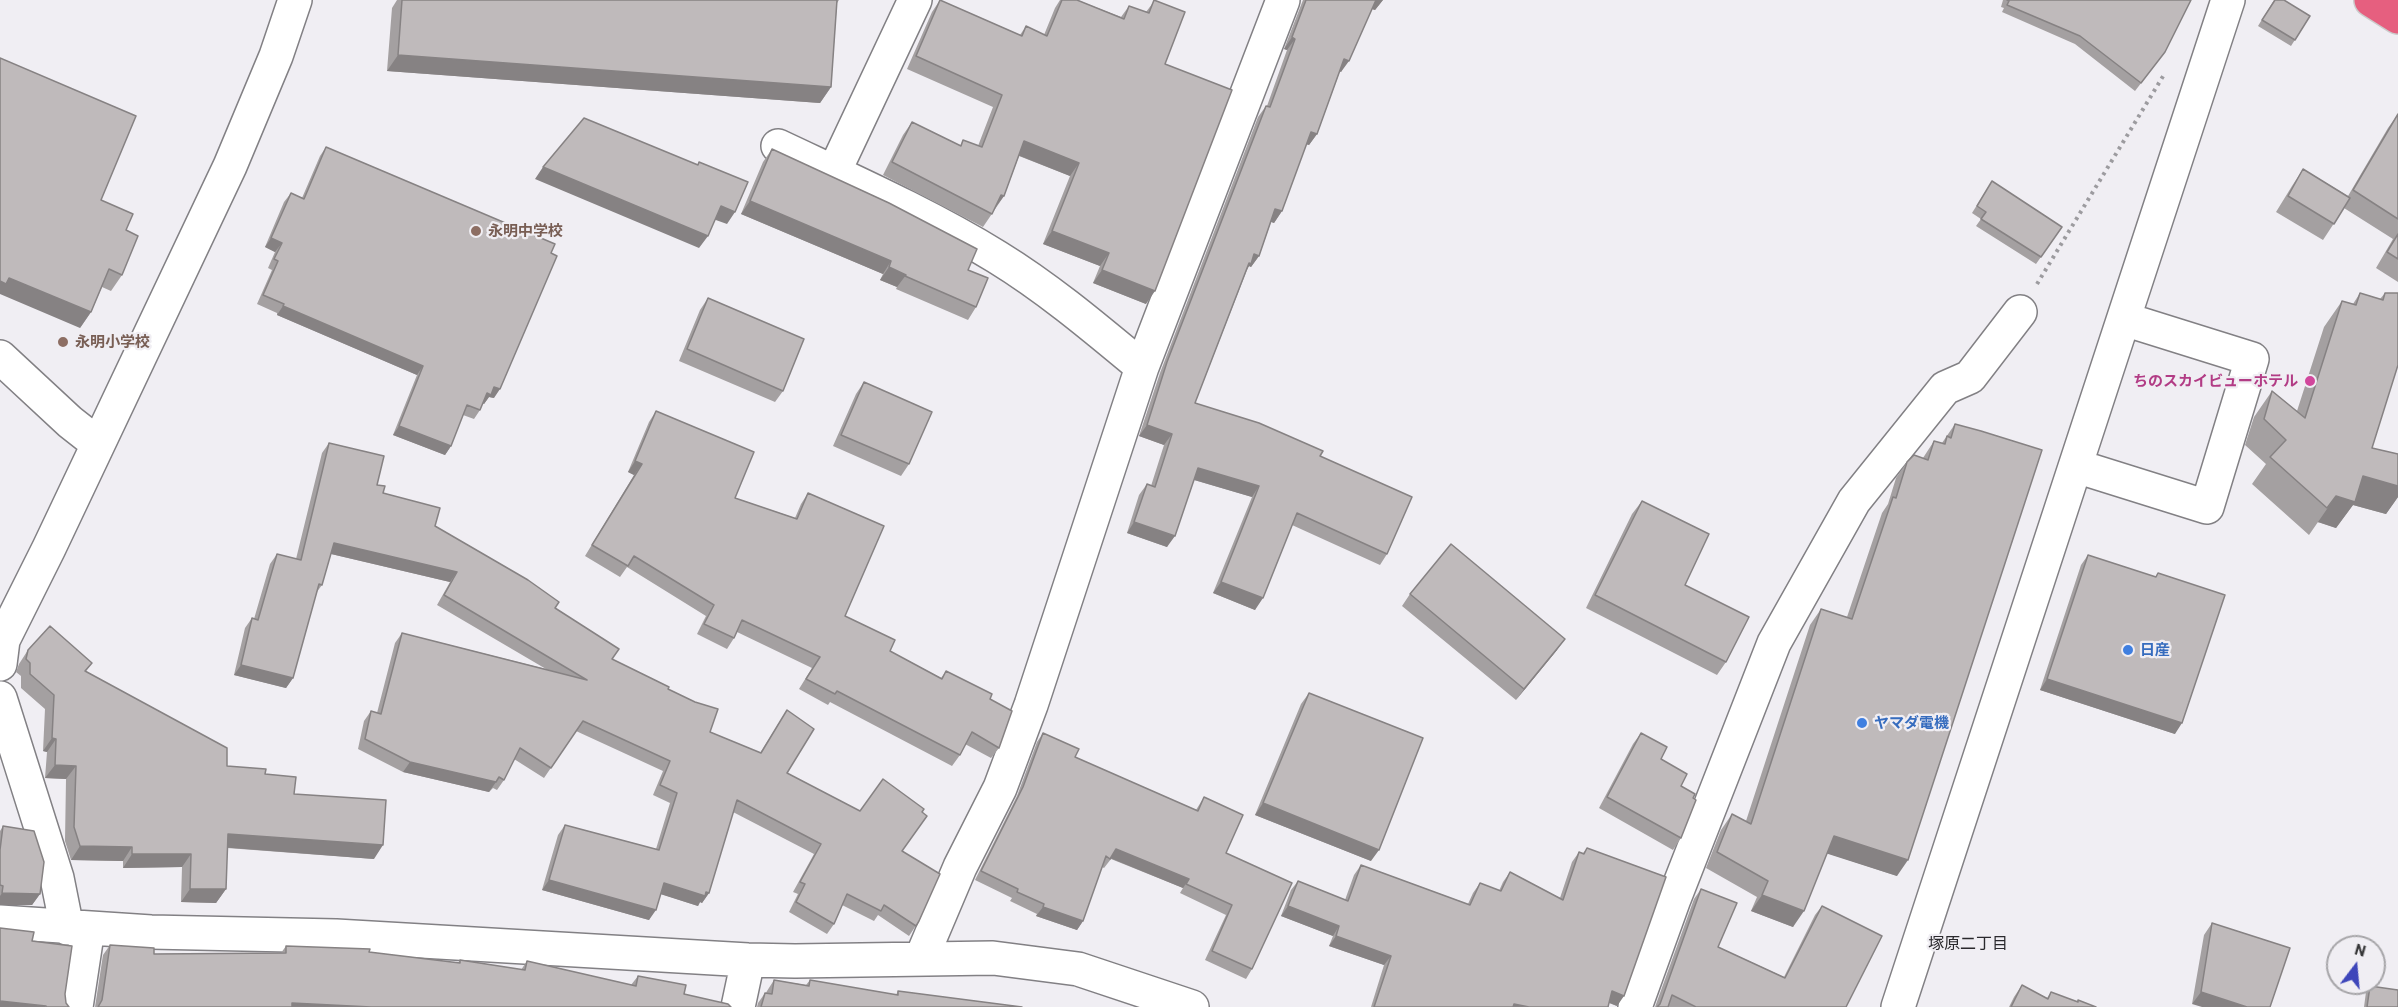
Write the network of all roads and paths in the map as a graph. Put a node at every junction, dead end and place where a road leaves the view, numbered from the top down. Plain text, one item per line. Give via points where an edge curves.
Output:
1 (295, 0) edge
2 (915, 0) edge
3 (1284, 0) edge
4 (2228, 0) edge
5 (2371, 0) edge
6 (2398, 17) edge
7 (2170, 63) dead end
8 (778, 146) dead end
9 (834, 172) junction
10 (2020, 312) joint
11 (2124, 319) junction
12 (0, 357) edge
13 (1142, 366) junction
14 (98, 444) junction
15 (2076, 466) junction
16 (0, 664) edge
17 (0, 698) edge
18 (0, 922) edge
19 (77, 928) junction
20 (921, 958) junction
21 (748, 960) junction
22 (76, 1007) edge
23 (738, 1007) edge
24 (1192, 1007) edge
25 (1635, 1007) edge
26 (1898, 1007) edge

1 - 14 street via 230,166
2 - 9 street
3 - 13 street
4 - 11 street
5 - 6 highway
7 - 10 path
8 - 9 street
9 - 13 street via 997,257 1063,302
10 - 25 street via 1970,377 1945,388 1854,501 1774,643
11 - 15 street
11 - 15 street via 2252,359 2207,507
12 - 14 street
13 - 20 street via 1031,705 999,788
14 - 16 street via 3,640
15 - 26 street
17 - 19 street via 57,878
18 - 19 street
19 - 21 street via 336,936
19 - 22 street
20 - 21 street
20 - 24 street via 993,958 1078,969
21 - 23 street

